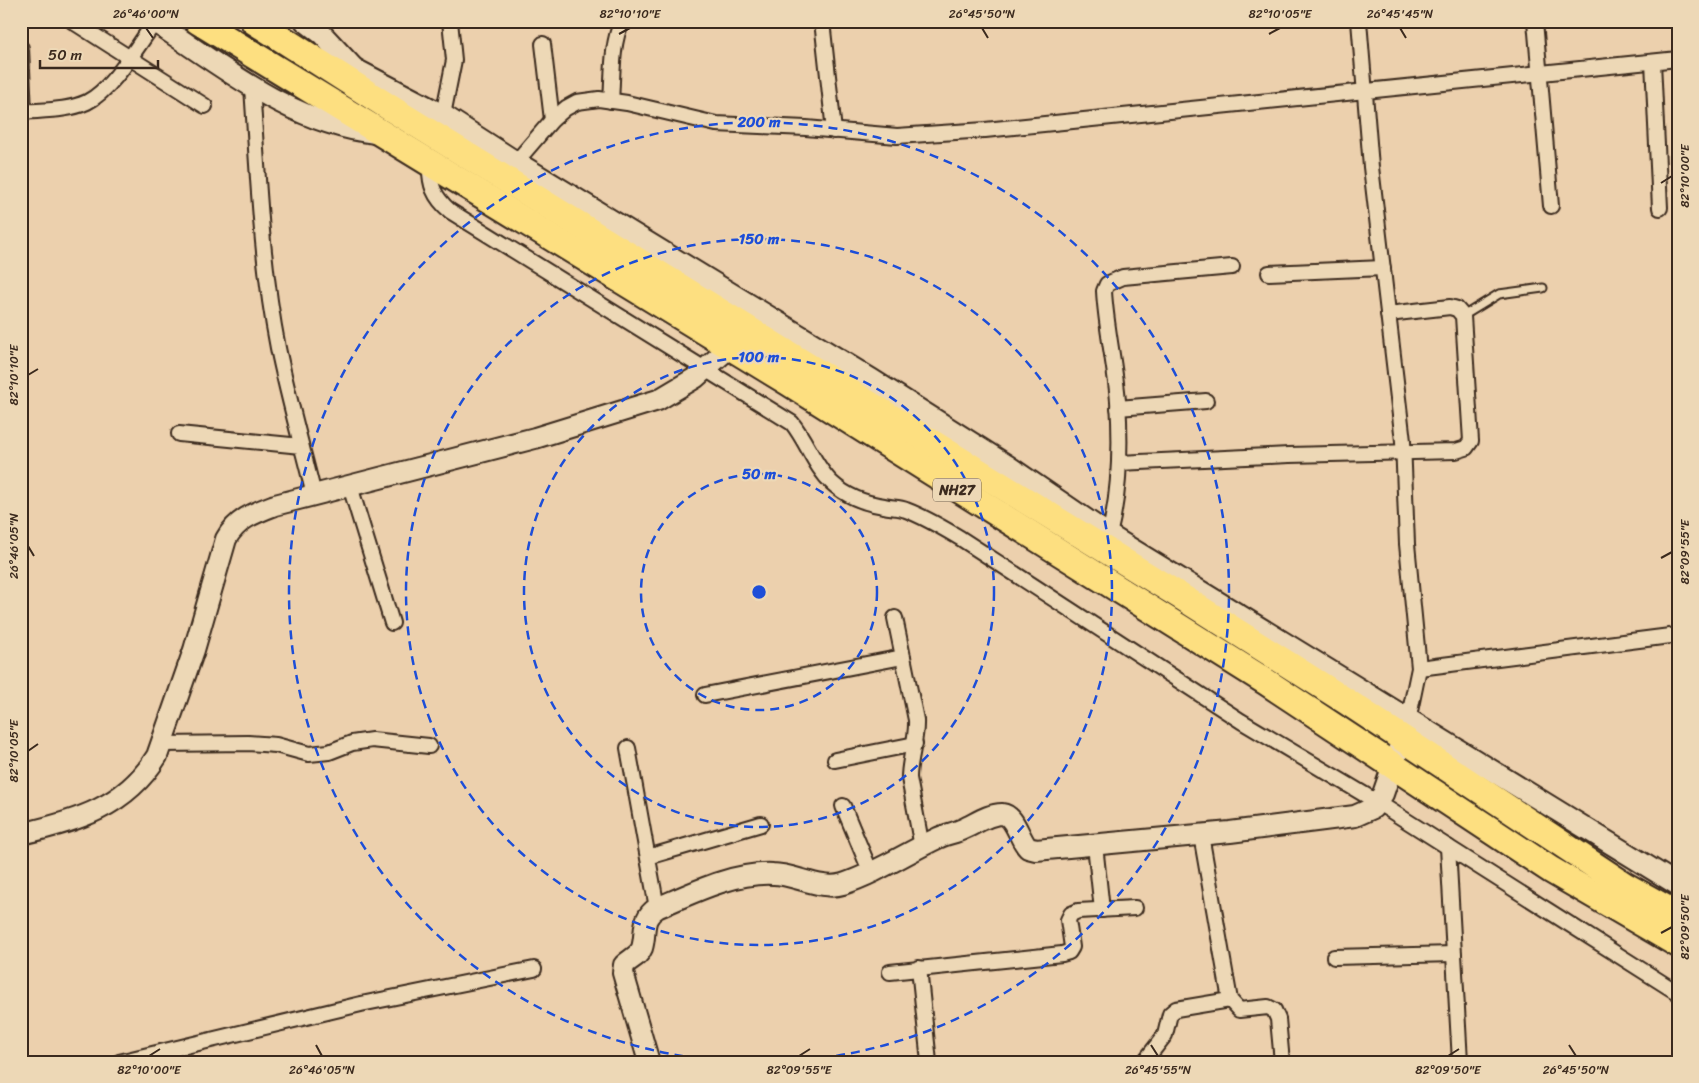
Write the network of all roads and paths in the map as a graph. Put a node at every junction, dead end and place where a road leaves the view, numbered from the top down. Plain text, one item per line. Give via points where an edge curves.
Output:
1 (72, 21) edge
2 (198, 21) edge
3 (254, 21) edge
4 (305, 21) edge
5 (450, 21) edge
6 (622, 21) edge
7 (822, 21) edge
8 (1359, 21) edge
9 (1535, 21) edge
10 (154, 22) edge
11 (543, 44) dead end
12 (21, 48) edge
13 (128, 59) junction
14 (1678, 59) edge
15 (1653, 62) junction
16 (354, 69) junction
17 (1540, 74) junction
18 (252, 87) junction
19 (1366, 91) junction
20 (611, 101) junction
21 (204, 106) dead end
22 (392, 109) junction
23 (23, 112) edge
24 (443, 115) junction
25 (552, 120) junction
26 (834, 131) junction
27 (382, 133) junction
28 (516, 162) junction
29 (430, 163) junction
30 (1551, 206) dead end
31 (1660, 208) dead end
32 (1232, 267) dead end
33 (1383, 268) junction
34 (1270, 273) dead end
35 (1543, 288) dead end
36 (1388, 314) junction
37 (1462, 316) junction
38 (730, 347) junction
39 (705, 369) junction
40 (1206, 400) dead end
41 (1118, 408) junction
42 (179, 434) dead end
43 (302, 446) junction
44 (1404, 452) junction
45 (1119, 463) junction
46 (350, 486) junction
47 (314, 496) junction
48 (1109, 535) junction
49 (895, 618) dead end
50 (392, 623) dead end
51 (1678, 635) edge
52 (903, 657) junction
53 (1419, 668) junction
54 (705, 695) dead end
55 (1406, 730) junction
56 (161, 744) junction
57 (915, 744) junction
58 (429, 746) dead end
59 (628, 748) dead end
60 (835, 760) dead end
61 (1392, 764) junction
62 (1378, 802) junction
63 (842, 806) dead end
64 (761, 824) dead end
65 (21, 834) edge
66 (1201, 835) junction
67 (1096, 845) junction
68 (922, 847) junction
69 (1448, 847) junction
70 (648, 857) junction
71 (871, 873) junction
72 (1678, 885) edge
73 (657, 908) junction
74 (1135, 908) dead end
75 (1102, 910) junction
76 (1678, 915) edge
77 (1678, 944) edge
78 (1454, 954) junction
79 (1334, 957) dead end
80 (918, 968) junction
81 (534, 969) dead end
82 (890, 972) dead end
83 (1678, 993) edge
84 (1230, 1000) junction
85 (119, 1062) edge
86 (649, 1062) edge
87 (929, 1062) edge
88 (1144, 1062) edge
89 (1282, 1062) edge
90 (1460, 1062) edge

1 - 13 street
2 - 27 highway, NH27
3 - 22 highway, NH27
4 - 16 street via 322,34
5 - 24 street via 454,60
6 - 20 street via 615,45
7 - 26 street
8 - 19 street
9 - 17 street
10 - 13 street
10 - 18 street
11 - 25 street
12 - 23 street
13 - 21 street
13 - 23 street via 99,94 86,102
14 - 15 street
15 - 17 street
15 - 31 street
16 - 22 street
16 - 24 street
17 - 19 street
17 - 30 street
18 - 27 street via 294,110 326,122
18 - 43 street via 263,242 278,347
19 - 26 street via 975,131 897,136
19 - 33 street
20 - 25 street via 577,102
20 - 26 street via 716,124
22 - 55 highway, NH27 via 1185,599
24 - 28 street
25 - 28 street
27 - 29 highway, NH27
28 - 48 street via 871,379
29 - 38 highway, NH27
29 - 39 street via 430,186 438,201 450,211
32 - 41 street via 1123,277 1108,284 1104,291
33 - 34 street
33 - 36 street
35 - 37 lane via 1499,294
36 - 37 street via 1450,307 1457,309
36 - 44 street
37 - 44 street via 1471,441 1466,448 1456,451
38 - 39 street
38 - 61 highway, NH27 via 1265,681
39 - 46 street via 658,400 535,438
39 - 62 street via 792,423 822,473 851,496 864,503 904,509 952,533 1241,721
40 - 41 street
41 - 45 street
42 - 43 street
43 - 47 street
44 - 45 street
44 - 53 street via 1407,544
45 - 48 street
46 - 47 street
46 - 50 street
47 - 56 street via 275,505 245,517 232,529
48 - 55 street
49 - 52 street
51 - 53 street
52 - 54 street
52 - 57 street via 916,720
53 - 55 street
55 - 61 street
55 - 72 street via 1543,800
55 - 76 highway, NH27 via 1624,885
56 - 58 street via 248,743 276,745 309,754 372,740
56 - 65 street via 148,771 132,789 117,799 89,814
57 - 60 street
57 - 68 street via 909,778
59 - 70 street
61 - 62 street
61 - 77 highway, NH27 via 1551,870
62 - 66 street via 1372,808 1347,817
62 - 69 street
63 - 71 street
64 - 70 street
66 - 67 street
66 - 84 street
67 - 68 street via 1028,848 1009,816 1002,814
67 - 75 street
68 - 71 street
69 - 78 street
69 - 83 street
70 - 73 street
71 - 73 street via 840,885 826,886 783,875 753,875
73 - 86 street via 644,921 642,947 638,955 624,965 623,973
74 - 75 street
75 - 80 street via 1071,914 1068,920 1072,947 1062,954
78 - 79 street
78 - 90 street
80 - 82 street
80 - 87 street
81 - 85 street via 361,1004
84 - 88 street via 1176,1010 1170,1014 1165,1035
84 - 89 street via 1239,1010 1268,1007 1274,1010 1278,1019

